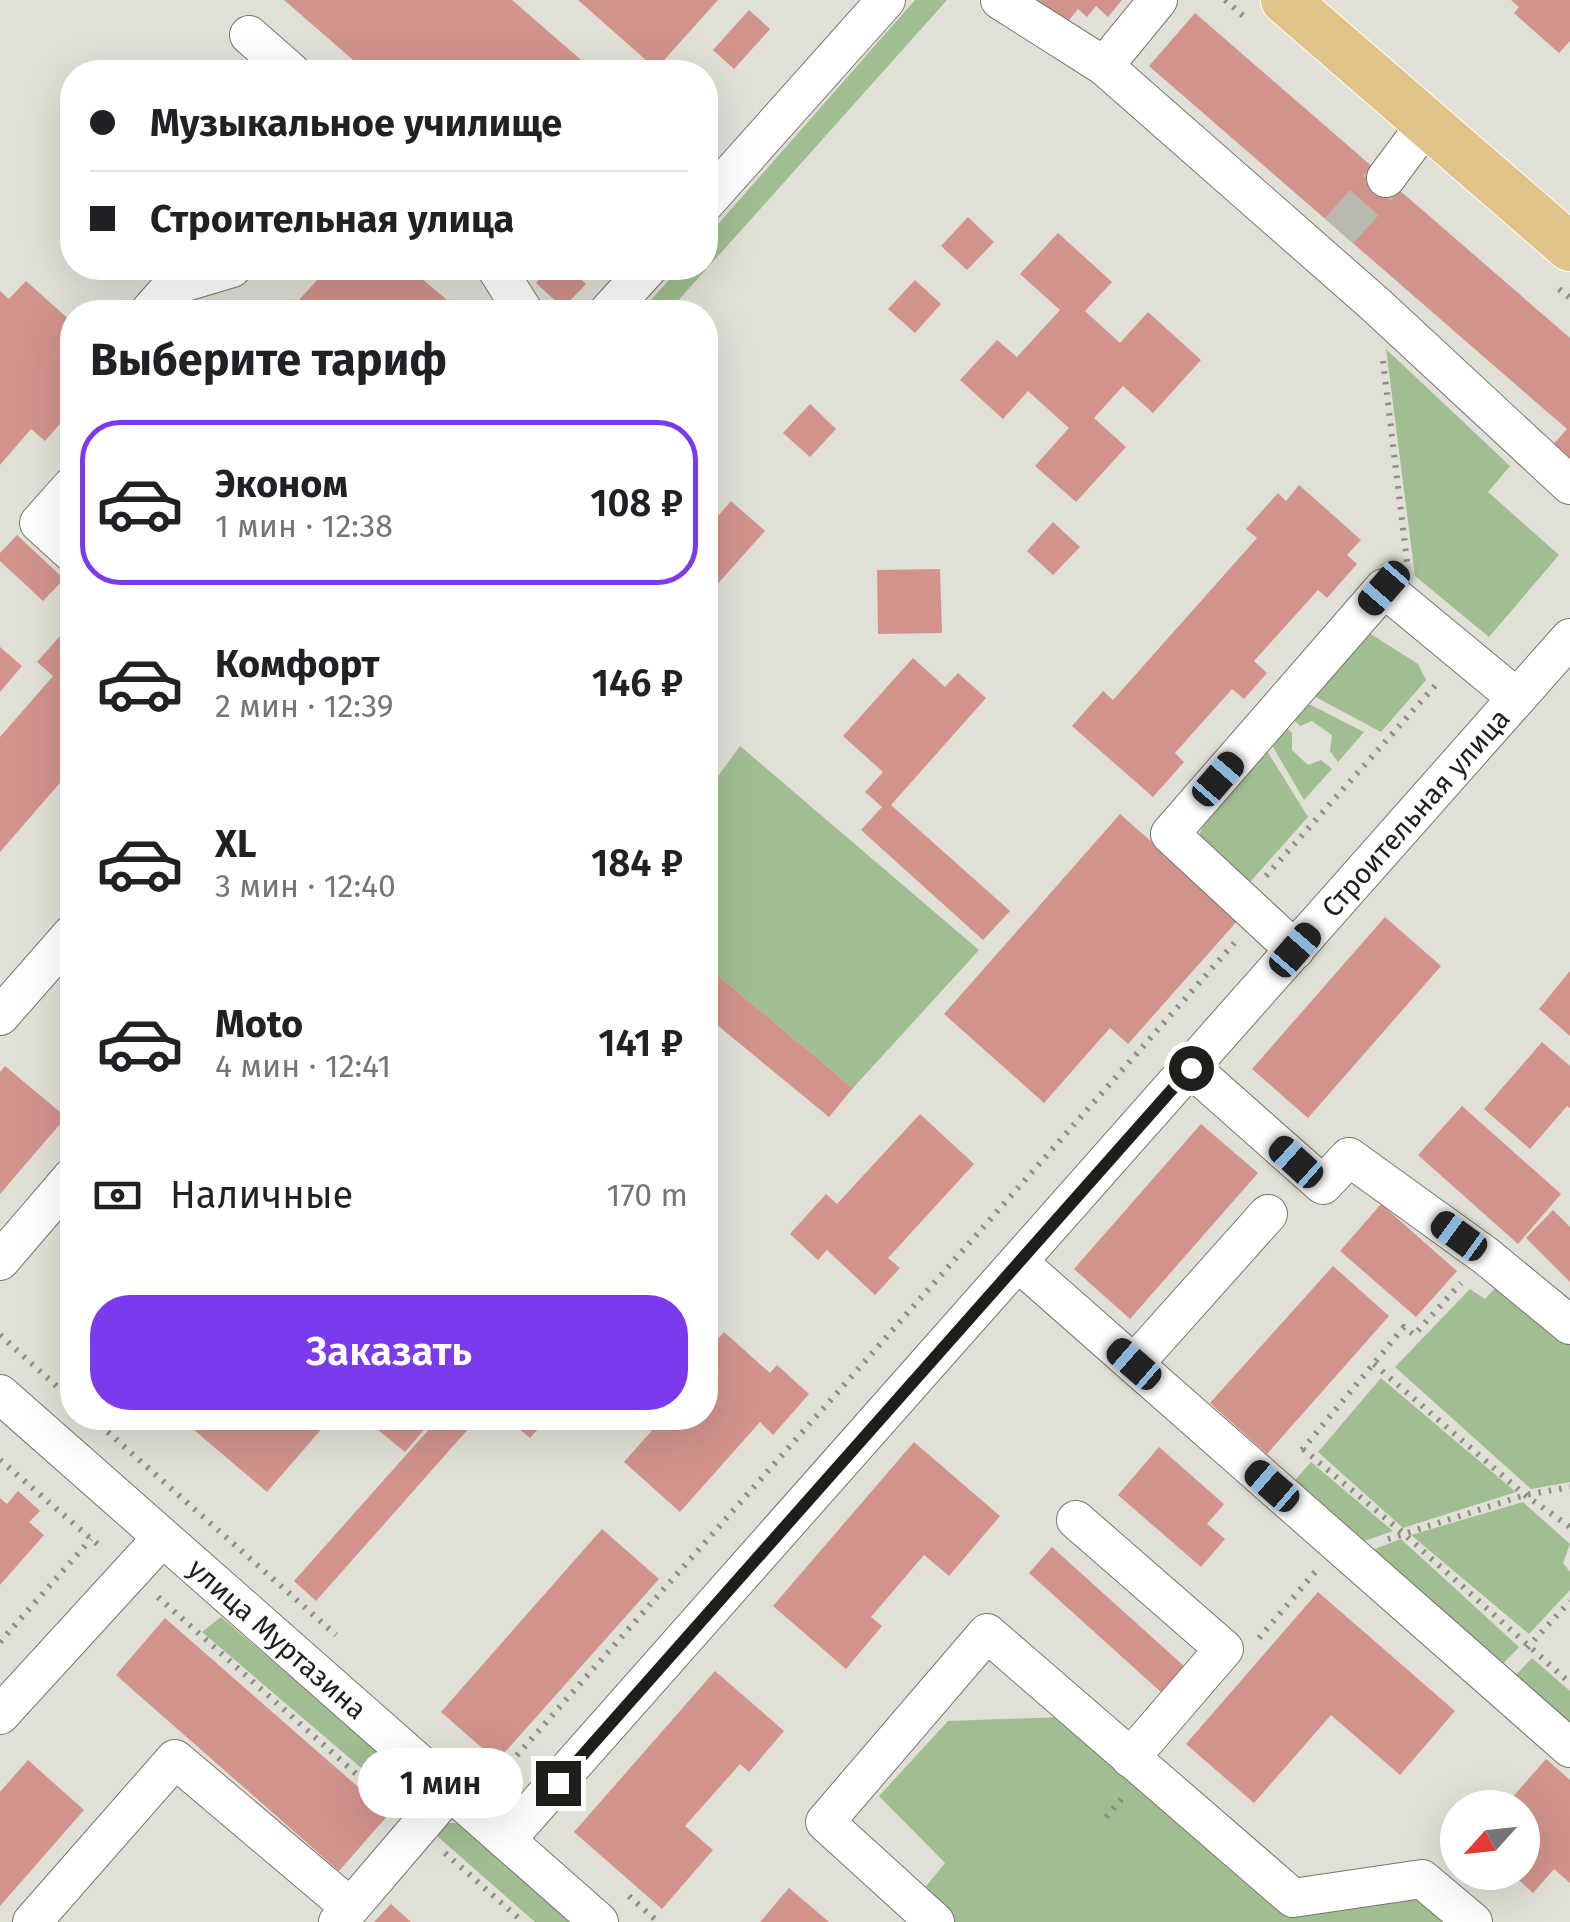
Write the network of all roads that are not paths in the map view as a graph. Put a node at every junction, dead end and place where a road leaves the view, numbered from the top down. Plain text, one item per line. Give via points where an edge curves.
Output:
1 (886, 0) edge
2 (1000, 0) edge
3 (1158, 0) edge
4 (1285, 0) edge
5 (249, 36) dead end
6 (277, 60) edge
7 (1104, 66) junction
8 (1427, 123) junction
9 (1386, 178) tunnel mouth
10 (718, 188) edge
11 (1570, 247) edge
12 (192, 280) edge
13 (637, 280) edge
14 (160, 300) edge
15 (619, 300) edge
16 (1570, 485) edge
17 (60, 499) edge
18 (60, 542) edge
19 (1570, 638) edge
20 (1517, 698) junction
21 (60, 948) edge
22 (1295, 950) junction
23 (0, 1016) edge
24 (1191, 1068) junction
25 (60, 1191) edge
26 (1268, 1214) dead end
27 (0, 1261) edge
28 (1018, 1262) junction
29 (1570, 1325) edge
30 (1134, 1364) junction
31 (0, 1394) edge
32 (1076, 1520) dead end
33 (161, 1539) junction
34 (0, 1715) edge
35 (1570, 1748) edge
36 (1130, 1758) junction
37 (450, 1791) junction
38 (506, 1840) junction
39 (344, 1915) edge
40 (32, 1922) edge
41 (598, 1922) edge
42 (935, 1922) edge
43 (1474, 1922) edge

1 - 10 street
2 - 7 street
3 - 7 street
4 - 8 main road
5 - 6 street
7 - 16 street via 1329,243 1376,305
8 - 9 street
8 - 11 main road
12 - 14 street via 172,286
13 - 15 street
17 - 18 street via 39,523
19 - 20 street, Строительная улица
20 - 22 street, Строительная улица
20 - 22 street via 1384,588 1170,834
21 - 23 street
22 - 24 street, Строительная улица
24 - 28 street, Строительная улица
24 - 29 street via 1323,1185 1350,1157
25 - 27 street
26 - 30 street
28 - 30 street
28 - 38 street, Строительная улица
30 - 35 street
31 - 33 street, улица Муртазина
32 - 36 street via 1224,1650
33 - 34 street
33 - 37 street, улица Муртазина
36 - 42 street via 988,1633 825,1822
36 - 43 street via 1293,1898 1422,1879
37 - 38 street, улица Муртазина
37 - 39 street
38 - 41 street, улица Муртазина
39 - 40 street via 175,1759

